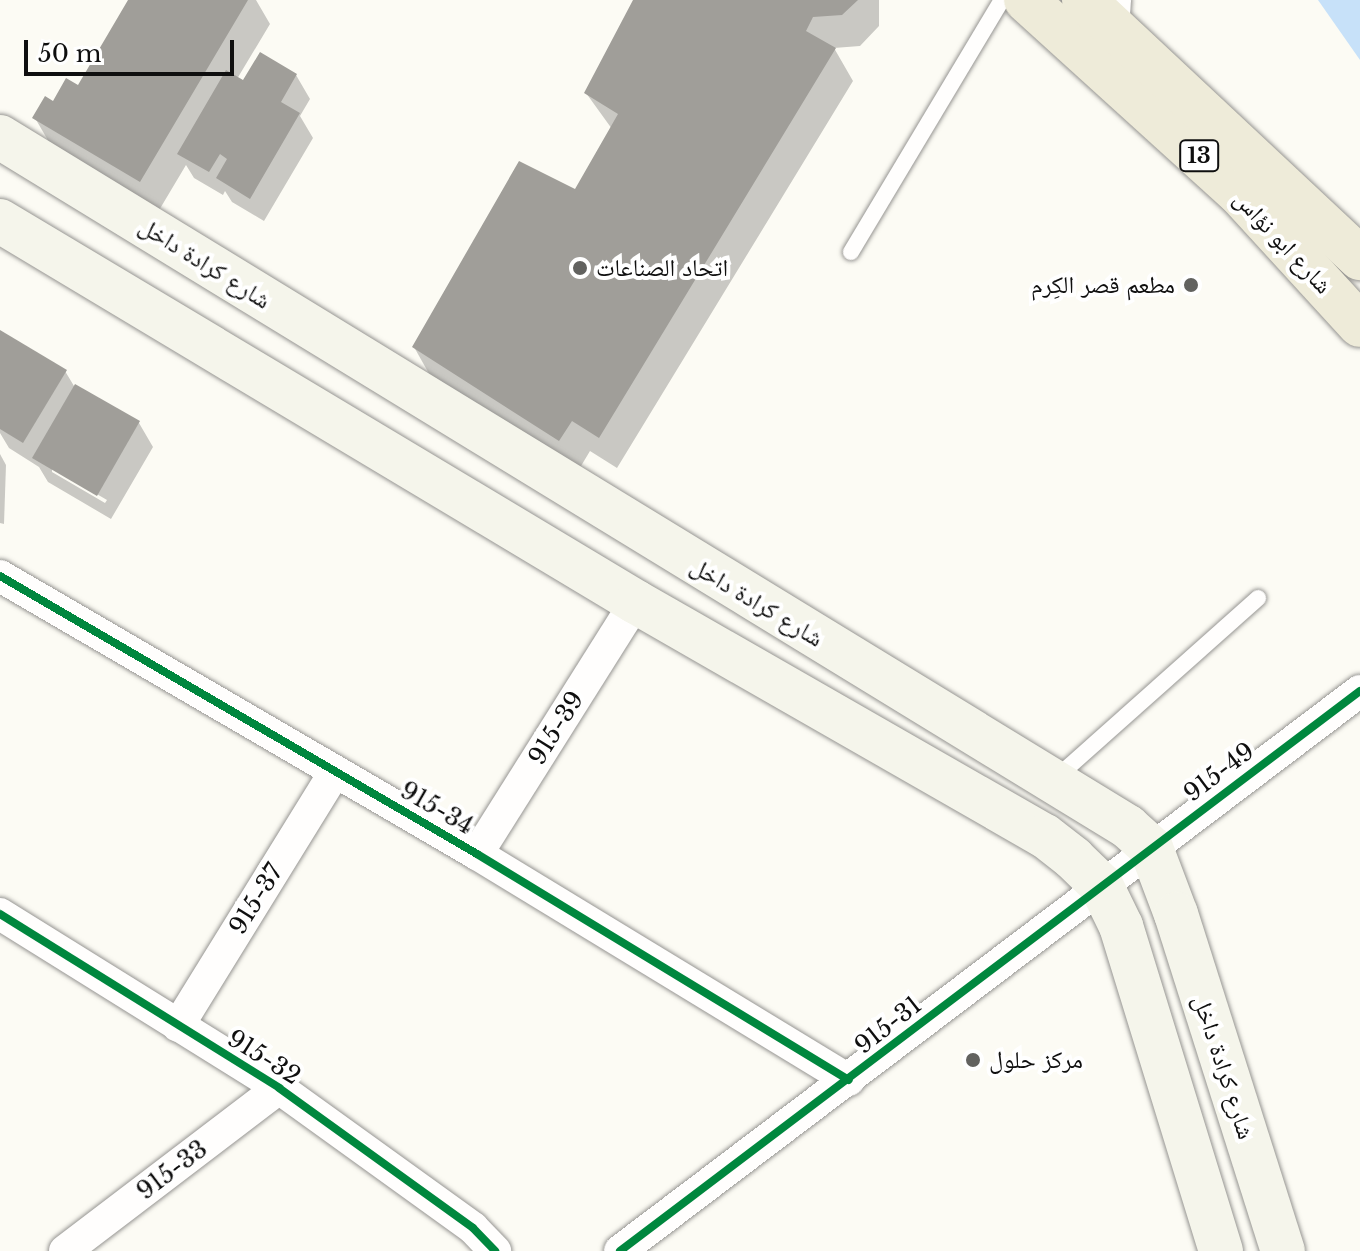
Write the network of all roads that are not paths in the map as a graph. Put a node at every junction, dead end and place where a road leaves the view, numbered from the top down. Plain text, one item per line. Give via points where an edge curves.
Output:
1 (1002, 0) edge
2 (1026, 0) edge
3 (1084, 0) edge
4 (1121, 16) edge
5 (0, 137) edge
6 (0, 221) edge
7 (851, 252) dead end
8 (1360, 258) edge
9 (1360, 325) edge
10 (0, 576) edge
11 (1258, 598) dead end
12 (636, 602) junction
13 (1360, 691) edge
14 (335, 772) junction
15 (1055, 779) junction
16 (1151, 848) junction
17 (477, 854) junction
18 (1101, 885) junction
19 (0, 914) edge
20 (178, 1026) junction
21 (849, 1080) junction
22 (279, 1088) junction
23 (65, 1251) edge
24 (495, 1251) edge
25 (620, 1251) edge
26 (1221, 1251) edge
27 (1283, 1251) edge

1 - 7 lane
2 - 9 main road, شارع ابو نؤاس / 13 via 1238,192
3 - 4 main road, شارع ابو نؤاس / 13
4 - 8 main road, شارع ابو نؤاس / 13
5 - 15 main road, شارع كرادة داخل via 677,554
6 - 12 main road
10 - 14 street, 915-34
11 - 15 lane
12 - 17 street, 915-39
12 - 18 main road via 1045,836
13 - 16 street, 915-49
14 - 17 street, 915-34
14 - 20 street, 915-37
15 - 16 main road, شارع كرادة داخل
16 - 18 street, 915-49
16 - 27 main road, شارع كرادة داخل
17 - 21 street, 915-34
18 - 21 street, 915-31
18 - 26 main road via 1139,979
19 - 20 street, 915-32
20 - 22 street, 915-32
21 - 25 street, 915-31
22 - 23 street, 915-33
22 - 24 street, 915-32 via 473,1228

